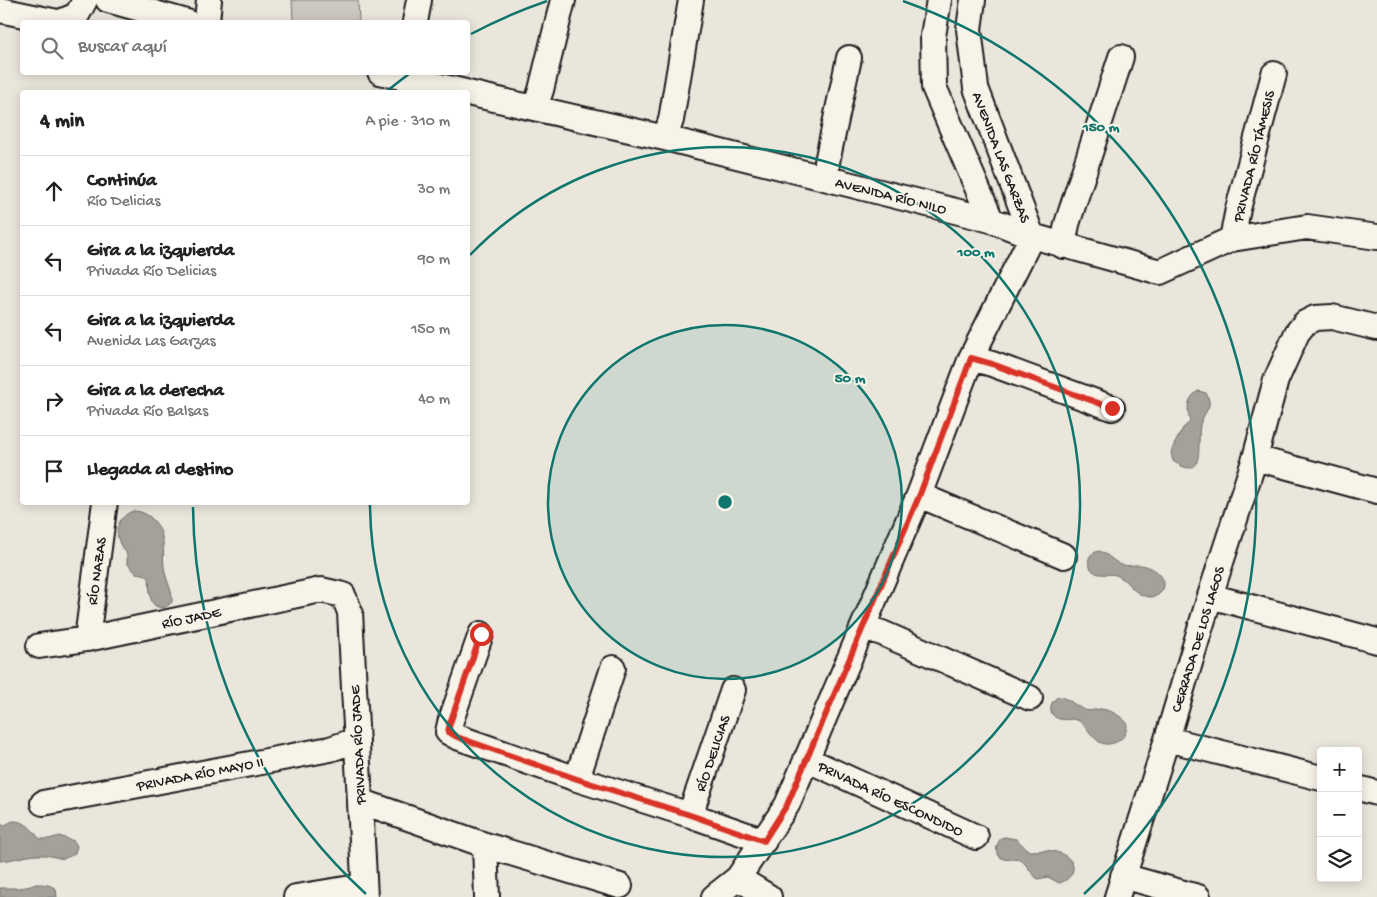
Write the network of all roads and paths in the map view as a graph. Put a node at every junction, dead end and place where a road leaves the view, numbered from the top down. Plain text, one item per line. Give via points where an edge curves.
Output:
1 (85, 0) edge
2 (108, 0) edge
3 (209, 0) edge
4 (419, 0) edge
5 (563, 0) edge
6 (691, 0) edge
7 (939, 0) edge
8 (973, 0) edge
9 (0, 10) edge
10 (49, 20) edge
11 (64, 20) edge
12 (179, 20) edge
13 (208, 20) edge
14 (415, 20) edge
15 (1121, 57) dead end
16 (849, 58) dead end
17 (1274, 74) dead end
18 (406, 76) edge
19 (455, 90) edge
20 (470, 94) edge
21 (535, 108) junction
22 (665, 138) junction
23 (827, 178) junction
24 (991, 220) junction
25 (1032, 236) junction
26 (1377, 237) edge
27 (1232, 239) junction
28 (1064, 246) junction
29 (1377, 328) edge
30 (971, 358) junction
31 (1112, 408) dead end
32 (1255, 458) junction
33 (1377, 491) edge
34 (920, 494) junction
35 (105, 505) edge
36 (1064, 556) dead end
37 (343, 595) joint
38 (1210, 596) junction
39 (863, 627) junction
40 (481, 634) dead end
41 (87, 639) junction
42 (1377, 641) edge
43 (39, 646) dead end
44 (613, 668) dead end
45 (733, 690) dead end
46 (1030, 698) dead end
47 (1167, 739) junction
48 (357, 740) junction
49 (806, 759) junction
50 (1317, 777) edge
51 (577, 779) junction
52 (1362, 789) edge
53 (1377, 793) edge
54 (360, 801) junction
55 (43, 803) dead end
56 (690, 815) junction
57 (976, 837) dead end
58 (764, 841) junction
59 (485, 845) junction
60 (738, 878) junction
61 (620, 886) dead end
62 (1120, 887) edge
63 (365, 892) edge
64 (296, 897) edge
65 (487, 897) edge
66 (714, 897) edge
67 (769, 897) edge
68 (1198, 897) edge

1 - 11 street via 77,15
2 - 12 street
3 - 13 street
4 - 14 street
5 - 21 street
6 - 22 street via 671,120
7 - 24 street via 933,36 934,87
8 - 25 street, AVENIDA LAS GARZAS via 969,29 976,88
9 - 10 street
15 - 28 street via 1067,224
16 - 23 street
17 - 27 street, PRIVADA RÍO TÁMESIS
18 - 19 street, AVENIDA RÍO NILO
20 - 21 street, AVENIDA RÍO NILO
21 - 22 street, AVENIDA RÍO NILO
22 - 23 street, AVENIDA RÍO NILO
23 - 24 street, AVENIDA RÍO NILO
24 - 25 street, AVENIDA RÍO NILO
25 - 28 street, AVENIDA RÍO NILO
25 - 30 street, AVENIDA LAS GARZAS
26 - 27 street, AVENIDA RÍO NILO via 1307,227
27 - 28 street, AVENIDA RÍO NILO via 1160,272
29 - 32 street, CERRADA DE LOS LAGOS via 1332,317 1305,322 1276,380
30 - 31 street
30 - 34 street, AVENIDA LAS GARZAS
32 - 33 street
32 - 38 street, CERRADA DE LOS LAGOS
34 - 36 street
34 - 39 street, AVENIDA LAS GARZAS
35 - 41 street, RÍO NAZAS
37 - 41 street, RÍO JADE via 322,590
37 - 48 street, PRIVADA RÍO JADE via 350,612
38 - 42 street
38 - 47 street, CERRADA DE LOS LAGOS
39 - 46 street
39 - 49 street, AVENIDA LAS GARZAS
40 - 51 street via 448,732
41 - 43 street, RÍO JADE
44 - 51 street
45 - 56 street, RÍO DELICIAS
47 - 50 street
47 - 62 street, CERRADA DE LOS LAGOS
48 - 54 street, PRIVADA RÍO JADE
48 - 55 street, PRIVADA RÍO MAYO II via 330,749
49 - 57 street, PRIVADA RÍO ESCONDIDO
49 - 58 street, AVENIDA LAS GARZAS via 787,805
51 - 56 street
52 - 53 street
54 - 59 street
54 - 63 street, PRIVADA RÍO JADE
56 - 58 street
58 - 60 street, AVENIDA LAS GARZAS
59 - 61 street
59 - 65 street
60 - 66 street, AVENIDA LAS GARZAS
60 - 67 street
62 - 68 street
63 - 64 street

